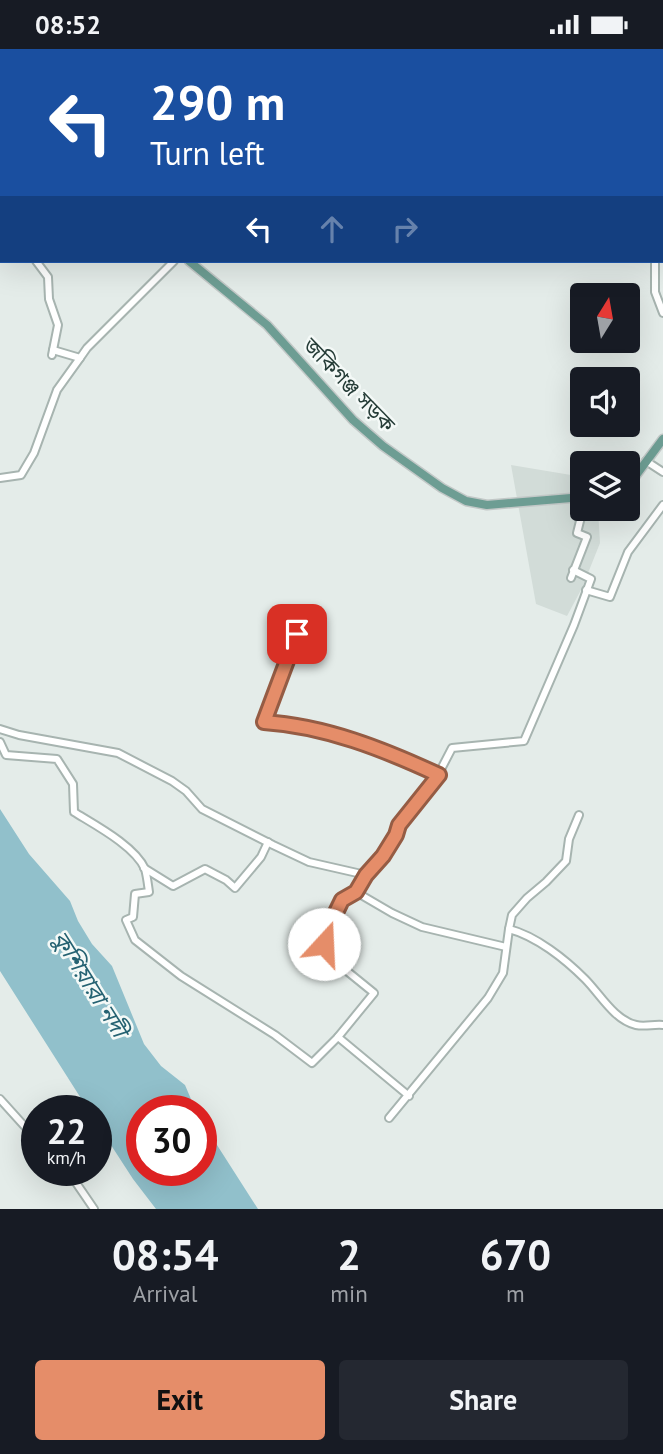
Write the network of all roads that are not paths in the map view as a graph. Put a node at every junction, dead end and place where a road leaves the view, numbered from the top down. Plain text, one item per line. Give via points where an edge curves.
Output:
1 (38, 263) edge
2 (172, 263) edge
3 (191, 263) edge
4 (655, 263) edge
5 (663, 313) edge
6 (80, 358) junction
7 (663, 439) edge
8 (646, 461) junction
9 (640, 469) edge
10 (663, 472) edge
11 (0, 478) edge
12 (570, 498) edge
13 (663, 505) edge
14 (580, 521) edge
15 (586, 590) junction
16 (301, 624) dead end
17 (0, 729) edge
18 (0, 742) edge
19 (439, 775) junction
20 (579, 815) dead end
21 (268, 842) junction
22 (145, 868) junction
23 (366, 875) junction
24 (356, 892) junction
25 (509, 929) junction
26 (506, 947) junction
27 (663, 1025) edge
28 (338, 1037) junction
29 (409, 1096) junction
30 (0, 1099) edge
31 (389, 1118) dead end
32 (21, 1122) edge
33 (78, 1186) edge
34 (94, 1209) edge

1 - 6 street via 48,277 49,299 58,325 52,352
2 - 6 street
3 - 12 main road, জকিগঞ্জ সড়ক via 267,325 363,429 442,488 486,505
4 - 5 street via 654,292
6 - 11 street via 57,390 21,475
7 - 8 main road
8 - 9 main road
8 - 10 street
13 - 15 street via 628,552 610,597
14 - 15 street via 577,533 587,537 572,574 591,579
15 - 19 street via 524,741 452,748
16 - 19 street via 264,722 320,730
17 - 21 street via 118,753 172,781 202,809
18 - 22 street via 6,755 57,759 72,784 74,812 129,849
19 - 23 street
20 - 25 street via 566,861 512,915
21 - 22 street via 235,888 205,869 173,886
21 - 23 street via 309,862
22 - 28 street via 149,892 135,894 133,917 126,920 135,940 312,1063
23 - 24 street
24 - 26 street via 422,927
24 - 28 street via 342,900 324,944 337,963 374,993
25 - 26 street
25 - 27 street via 525,934 565,961 624,1020
26 - 29 street via 503,973 488,998
28 - 29 street
29 - 31 street
30 - 32 street
33 - 34 street

